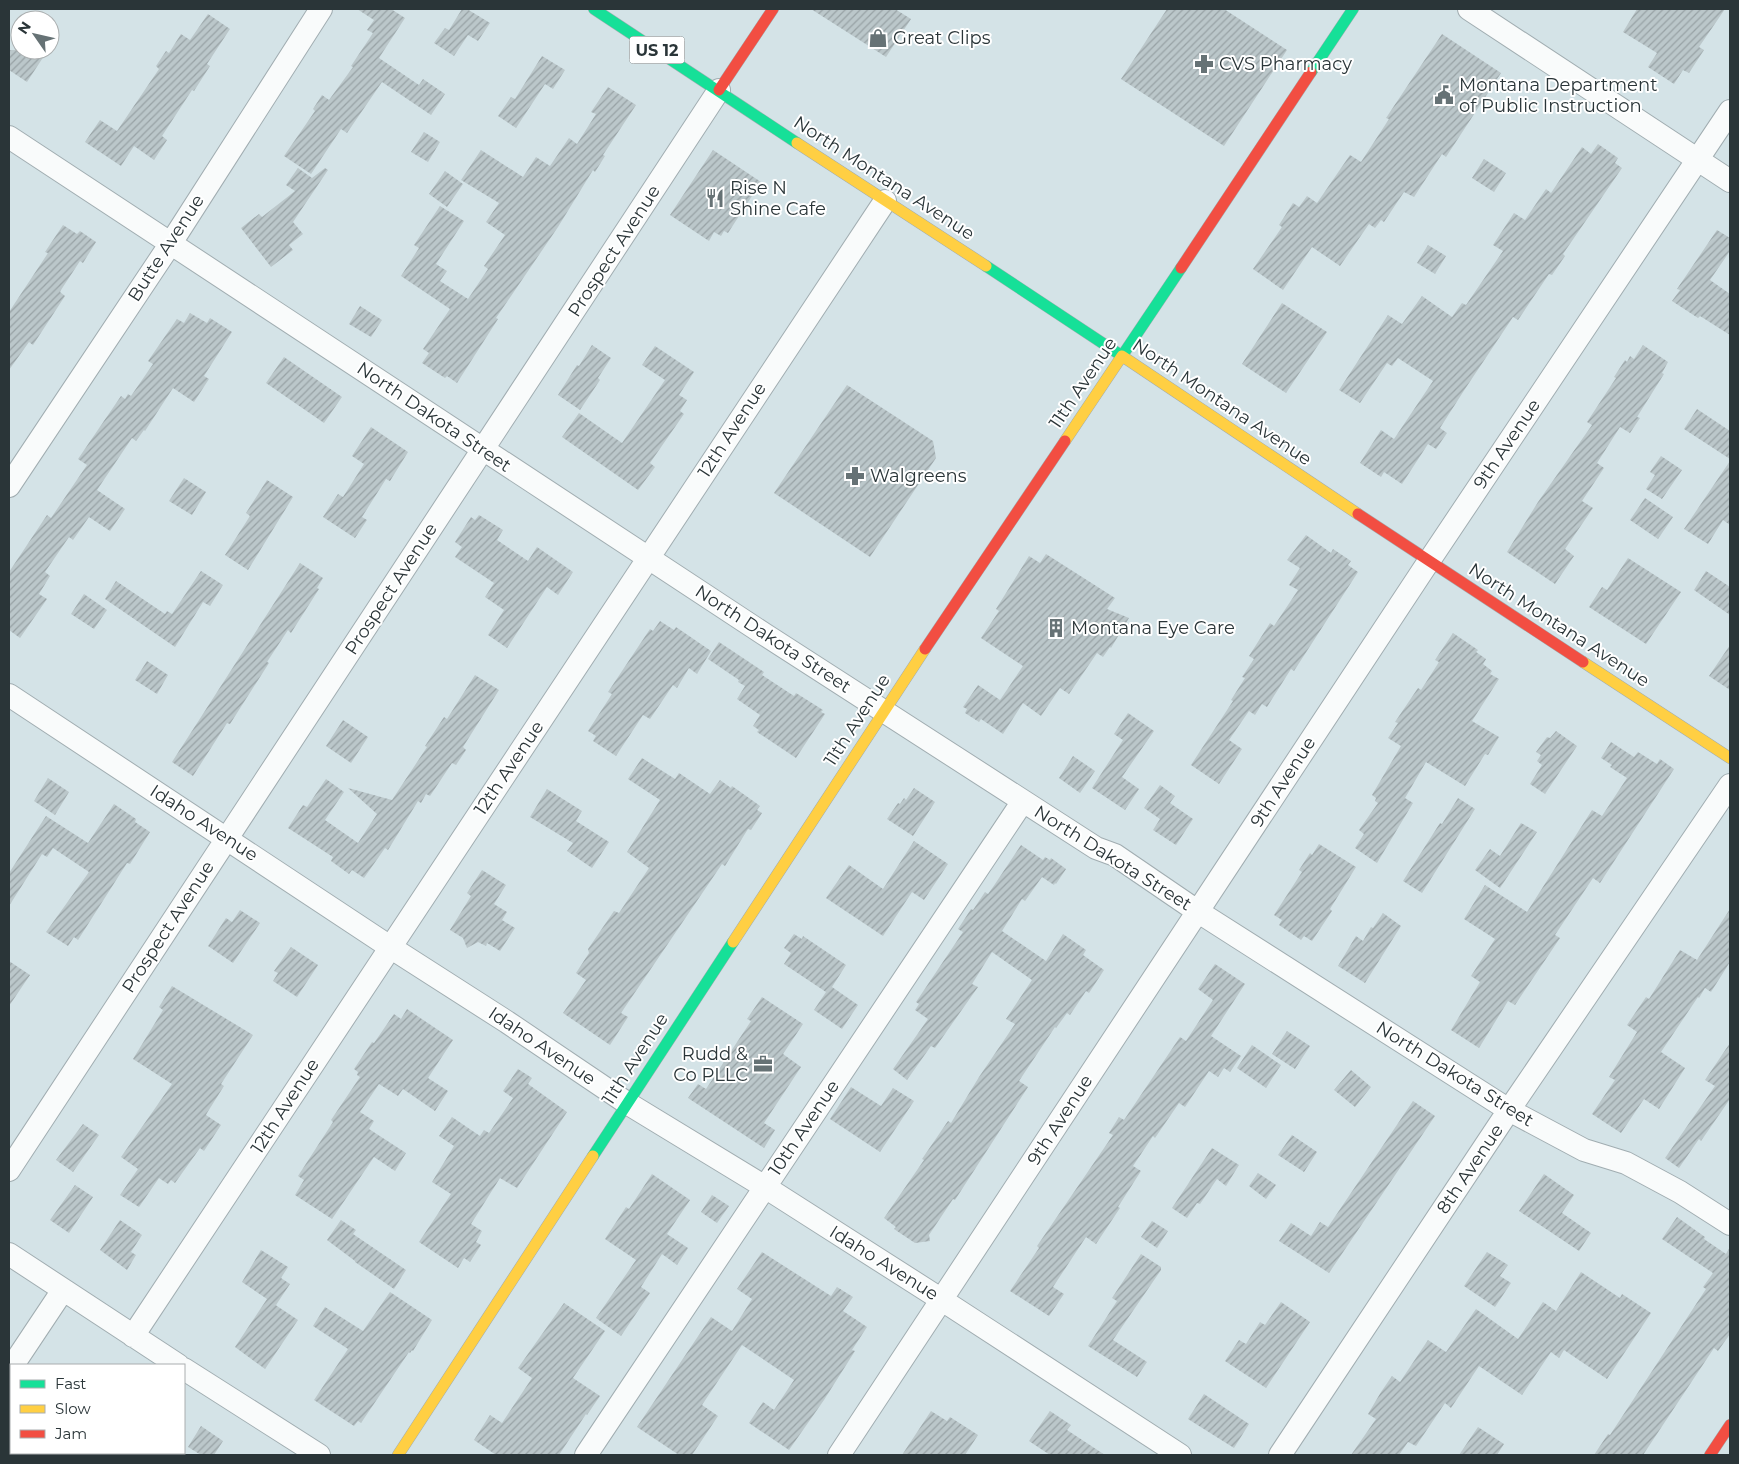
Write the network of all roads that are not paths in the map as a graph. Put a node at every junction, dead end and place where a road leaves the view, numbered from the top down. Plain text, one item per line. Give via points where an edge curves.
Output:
1 (321, 9) edge
2 (594, 9) edge
3 (773, 9) edge
4 (1353, 9) edge
5 (1469, 9) edge
6 (719, 90) junction
7 (1730, 111) edge
8 (9, 136) edge
9 (1698, 160) junction
10 (1730, 181) edge
11 (885, 200) junction
12 (171, 243) junction
13 (1122, 356) junction
14 (483, 449) junction
15 (9, 486) edge
16 (648, 558) junction
17 (1428, 561) junction
18 (9, 695) edge
19 (884, 711) junction
20 (1730, 758) edge
21 (1730, 785) edge
22 (1023, 801) junction
23 (227, 838) junction
24 (1197, 911) junction
25 (390, 947) junction
26 (627, 1103) junction
27 (1508, 1110) junction
28 (9, 1170) edge
29 (765, 1187) junction
30 (1730, 1224) edge
31 (9, 1254) edge
32 (63, 1290) junction
33 (942, 1300) junction
34 (133, 1336) junction
35 (14, 1364) edge
36 (176, 1364) edge
37 (185, 1370) edge
38 (1730, 1425) edge
39 (319, 1455) edge
40 (398, 1455) edge
41 (586, 1455) edge
42 (839, 1455) edge
43 (1180, 1455) edge
44 (1280, 1455) edge
45 (1710, 1455) edge

1 - 12 street, Butte Avenue
2 - 6 main road, North Montana Avenue / US 12
3 - 6 main road, Prospect Avenue
4 - 13 main road, 11th Avenue
5 - 9 street
6 - 11 main road, North Montana Avenue
6 - 14 street, Prospect Avenue
7 - 9 street, 9th Avenue
8 - 12 street, North Dakota Street
9 - 10 street
9 - 17 street, 9th Avenue
11 - 13 main road, North Montana Avenue
11 - 16 street, 12th Avenue
12 - 14 street, North Dakota Street
12 - 15 street, Butte Avenue
13 - 17 main road, North Montana Avenue
13 - 19 main road, 11th Avenue
14 - 16 street, North Dakota Street
14 - 23 street, Prospect Avenue
16 - 19 street, North Dakota Street
16 - 25 street, 12th Avenue
17 - 20 main road, North Montana Avenue
17 - 24 street, 9th Avenue
18 - 23 street, Idaho Avenue
19 - 22 street, North Dakota Street
19 - 26 main road, 11th Avenue
21 - 27 street, 8th Avenue
22 - 24 street, North Dakota Street via 1096,848 1115,856
22 - 29 street, 10th Avenue
23 - 25 street, Idaho Avenue
23 - 28 street, Prospect Avenue
24 - 27 street, North Dakota Street
24 - 33 street, 9th Avenue
25 - 26 street, Idaho Avenue
25 - 34 street, 12th Avenue
26 - 29 street, Idaho Avenue
26 - 40 main road, 11th Avenue
27 - 30 street, North Dakota Street via 1584,1150 1626,1163
27 - 44 street, 8th Avenue
29 - 33 street, Idaho Avenue
29 - 41 street, 10th Avenue
31 - 32 street
32 - 34 street
32 - 35 street
33 - 42 street, 9th Avenue
33 - 43 street, Idaho Avenue
34 - 36 street
37 - 39 street
38 - 45 main road

